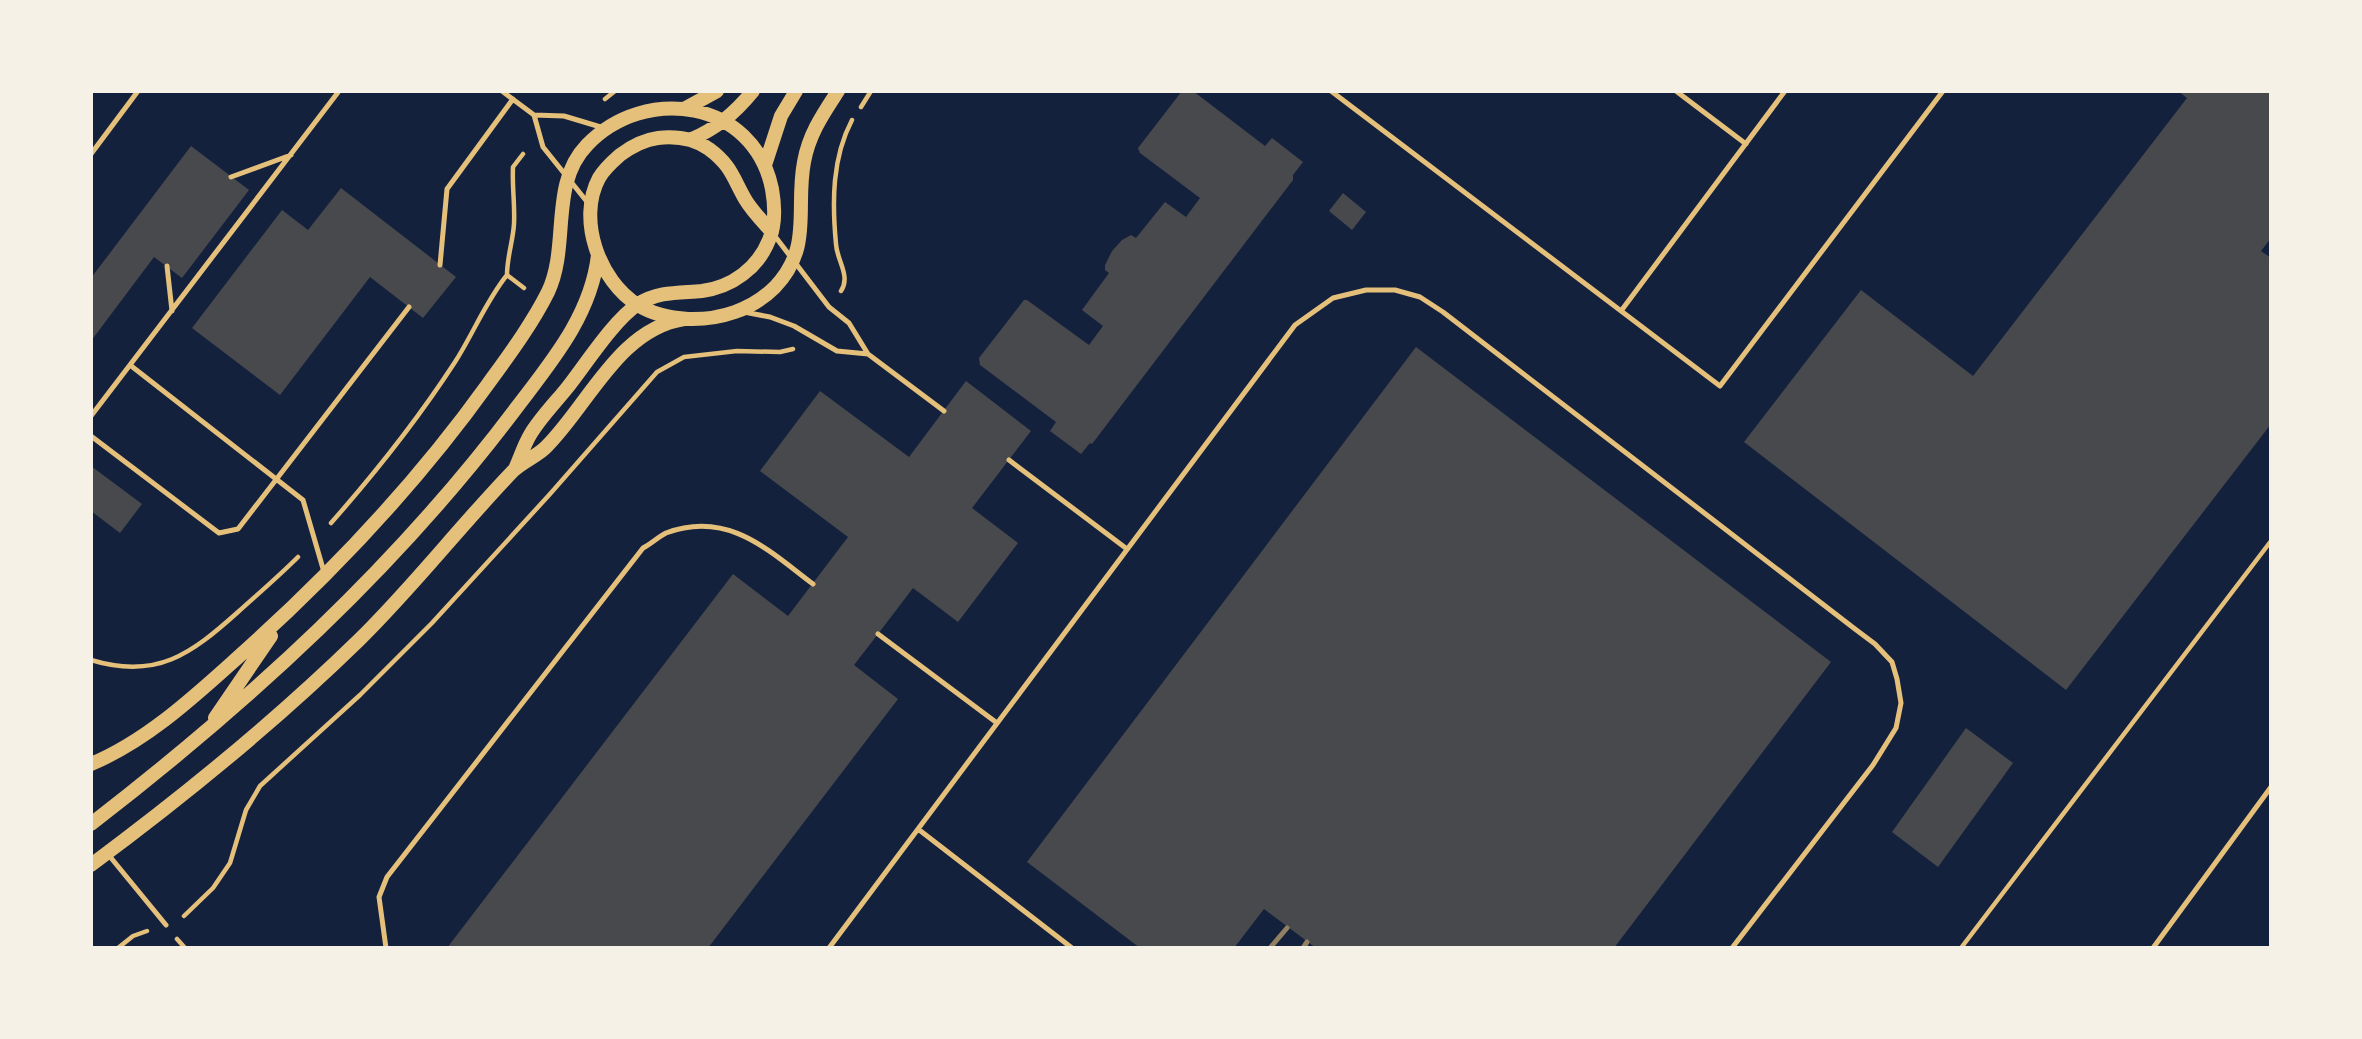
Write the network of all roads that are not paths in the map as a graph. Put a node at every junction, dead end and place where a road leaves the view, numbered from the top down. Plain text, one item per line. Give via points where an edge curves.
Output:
1 (138, 91) edge
2 (340, 91) edge
3 (502, 91) edge
4 (717, 91) edge
5 (752, 91) edge
6 (796, 91) edge
7 (838, 91) edge
8 (1331, 91) edge
9 (1676, 91) edge
10 (1785, 91) edge
11 (1943, 91) edge
12 (513, 99) junction
13 (686, 108) junction
14 (534, 115) junction
15 (724, 122) junction
16 (604, 128) junction
17 (690, 139) junction
18 (1746, 144) junction
19 (91, 154) edge
20 (291, 155) junction
21 (765, 165) junction
22 (231, 177) dead end
23 (568, 179) junction
24 (591, 208) junction
25 (772, 232) junction
26 (598, 255) junction
27 (795, 260) junction
28 (440, 265) dead end
29 (167, 266) dead end
30 (637, 305) junction
31 (409, 307) dead end
32 (172, 311) junction
33 (1621, 311) junction
34 (738, 312) junction
35 (684, 318) junction
36 (868, 354) junction
37 (130, 365) junction
38 (944, 411) dead end
39 (91, 416) edge
40 (91, 436) edge
41 (1009, 460) dead end
42 (515, 469) junction
43 (277, 481) junction
44 (1127, 549) junction
45 (325, 576) junction
46 (813, 584) dead end
47 (287, 613) junction
48 (878, 634) dead end
49 (997, 723) junction
50 (205, 734) junction
51 (91, 764) edge
52 (2271, 787) edge
53 (91, 824) edge
54 (918, 829) junction
55 (107, 853) junction
56 (91, 865) edge
57 (166, 925) road end
58 (386, 948) edge
59 (829, 948) edge
60 (1072, 948) edge
61 (1732, 948) edge
62 (2153, 948) edge

1 - 19 lane
2 - 20 lane
3 - 12 lane
4 - 13 main road
5 - 15 main road
6 - 21 main road via 781,116
7 - 27 main road via 816,124 806,152 802,227
8 - 33 lane
9 - 18 lane
10 - 18 lane
11 - 33 lane via 1720,386
12 - 14 lane
12 - 28 lane via 447,189
13 - 15 main road
13 - 16 main road via 651,109
14 - 16 lane via 564,116
14 - 23 lane via 543,147
15 - 17 main road
15 - 21 main road via 746,140
16 - 23 main road via 583,148
17 - 24 main road via 647,139 634,145 608,164 593,193
17 - 25 main road via 731,170 745,199
18 - 33 lane
20 - 22 lane
20 - 32 lane
21 - 25 main road via 773,194
23 - 24 lane
23 - 45 main road via 559,258 542,302 462,420 388,511
24 - 26 main road
25 - 27 lane
25 - 30 main road via 751,268 728,284 668,292
26 - 30 main road via 619,289
26 - 50 main road via 592,286 566,341 475,460 329,621
27 - 34 main road via 767,295
27 - 36 lane via 829,307 849,323
29 - 32 lane
30 - 35 main road
30 - 42 main road via 530,434
31 - 43 lane
32 - 37 lane
34 - 35 main road
34 - 36 lane via 794,326 837,351
35 - 42 main road via 642,335 546,447
36 - 38 lane
37 - 39 lane
37 - 43 lane
40 - 43 lane via 219,533 237,529
41 - 44 lane
42 - 55 main road via 351,648 237,749
43 - 45 lane via 303,500
44 - 49 lane
44 - 61 lane via 1295,325 1333,298 1366,290 1395,290 1420,297 1443,312 1892,662 1901,703 1896,728 1873,765
45 - 47 main road
46 - 58 lane via 754,539 727,528 695,527 665,534 643,548 387,877 379,897
47 - 50 main road
47 - 51 main road via 198,693 121,750
48 - 49 lane
49 - 54 lane
50 - 53 main road
52 - 62 lane
54 - 59 lane
54 - 60 lane
55 - 56 main road
55 - 57 lane

